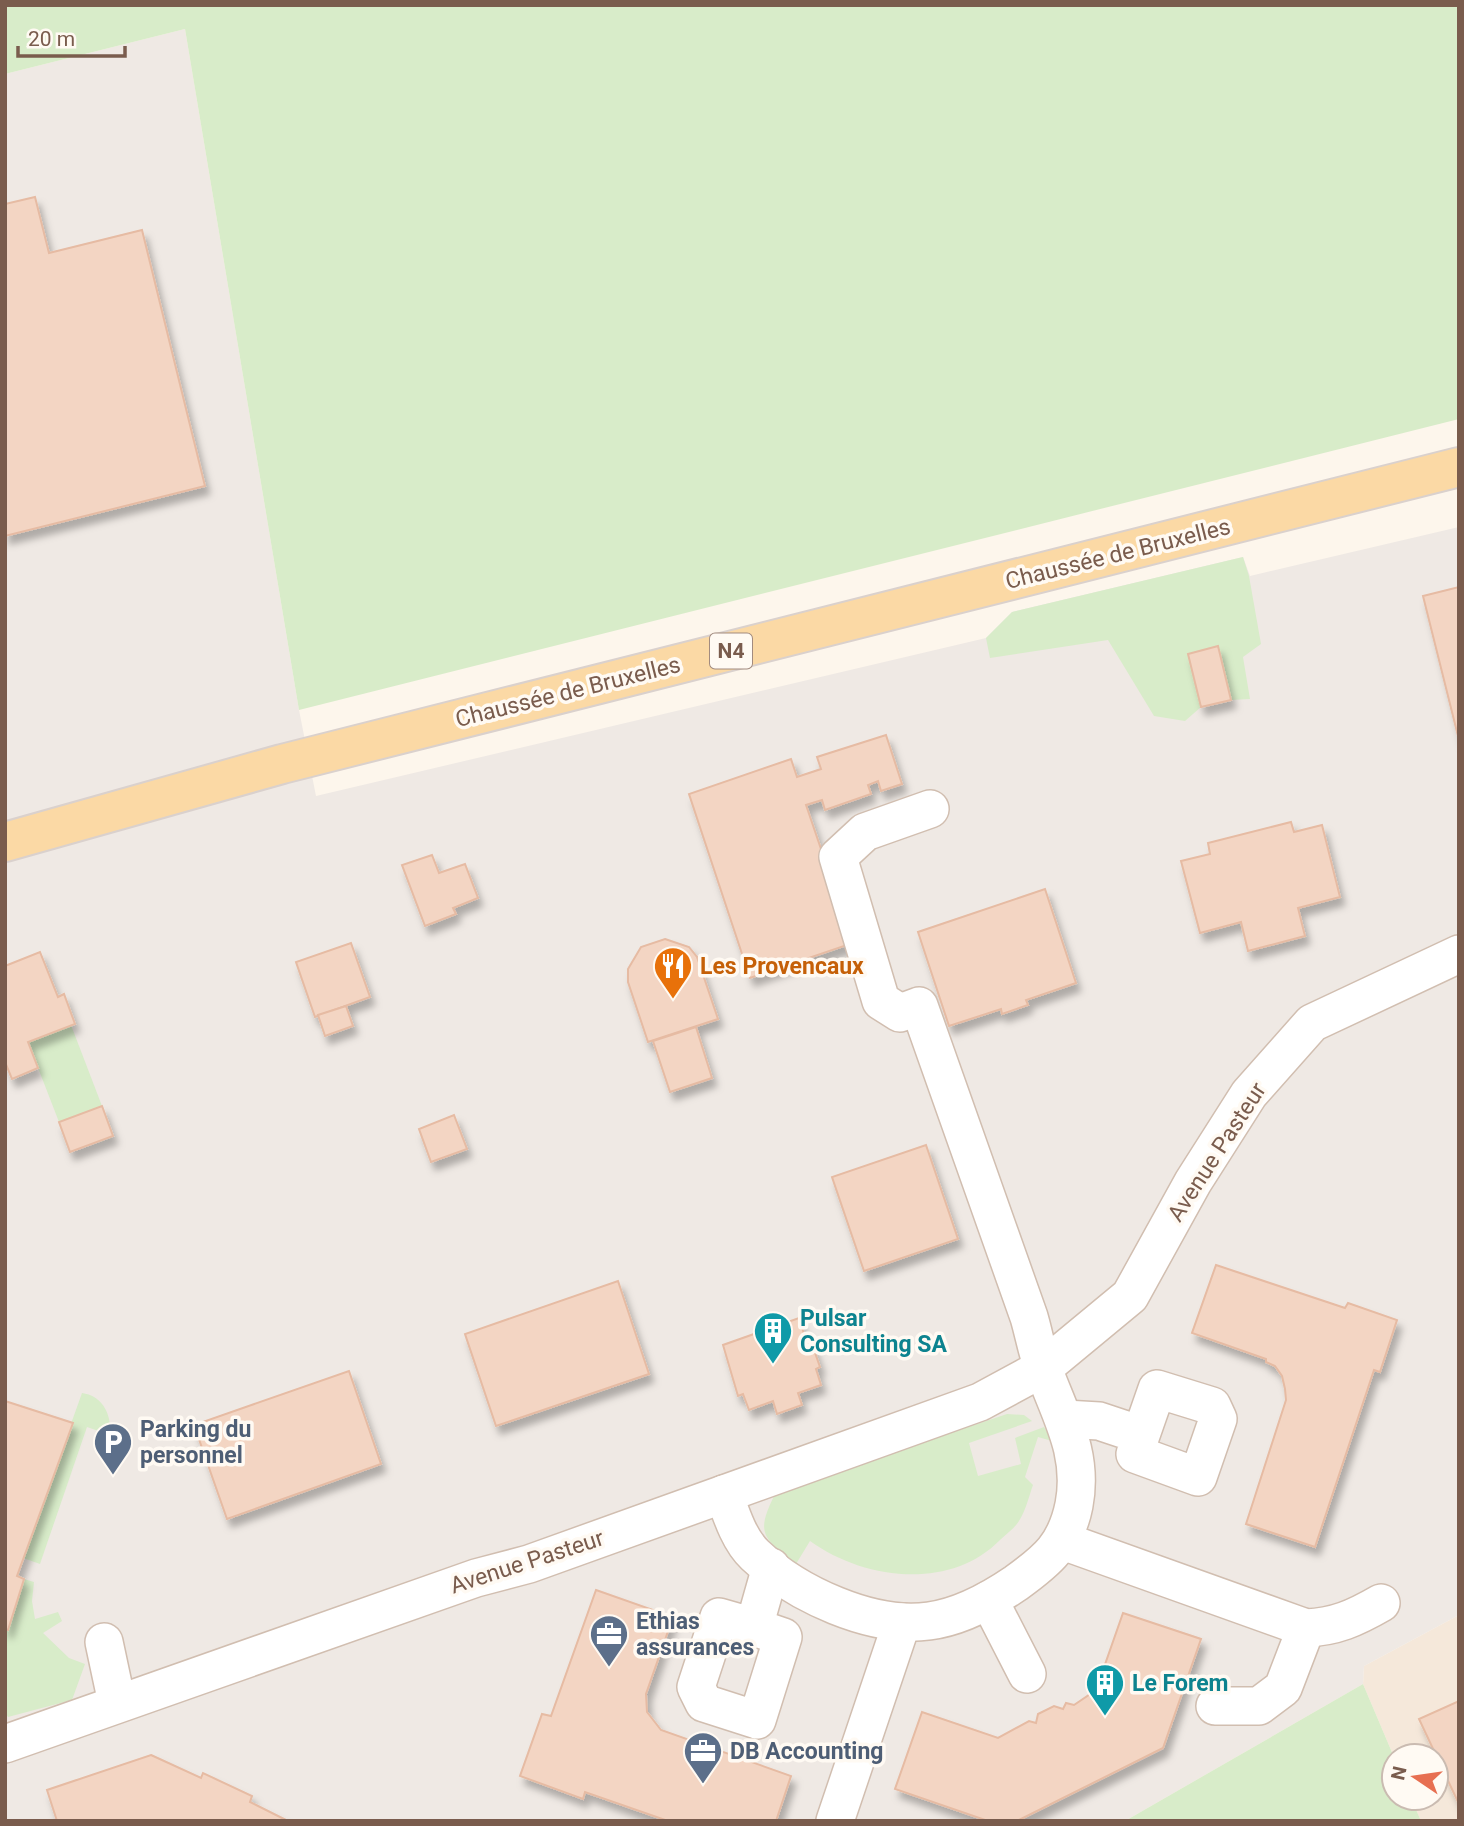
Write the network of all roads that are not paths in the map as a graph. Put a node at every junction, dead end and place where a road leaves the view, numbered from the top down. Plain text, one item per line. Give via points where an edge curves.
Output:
1 (1459, 467) edge
2 (930, 809) dead end
3 (5, 842) edge
4 (1459, 954) edge
5 (1043, 1368) junction
6 (1065, 1419) junction
7 (1141, 1435) dead end
8 (724, 1494) junction
9 (1063, 1541) junction
10 (771, 1567) junction
11 (989, 1600) junction
12 (1381, 1604) dead end
13 (902, 1622) junction
14 (754, 1627) dead end
15 (1306, 1628) junction
16 (104, 1642) dead end
17 (1027, 1674) dead end
18 (117, 1703) junction
19 (1215, 1706) dead end
20 (5, 1744) edge
21 (835, 1821) edge

1 - 3 main road, Chaussée de Bruxelles / N4 via 282,764
2 - 5 street via 865,832 838,857 881,1001 900,1013 919,1006
4 - 5 street, Avenue Pasteur via 1312,1023 1249,1094 1193,1182 1130,1296
5 - 6 street
5 - 8 street, Avenue Pasteur via 980,1402
6 - 7 street via 1099,1421
6 - 9 street via 1076,1455 1074,1504
8 - 10 street via 735,1524 754,1554
8 - 18 street, Avenue Pasteur
9 - 11 street via 1041,1565
9 - 15 street
10 - 13 street via 811,1595 865,1616
10 - 14 street
11 - 13 street via 930,1621
11 - 17 street
12 - 15 street via 1329,1627
13 - 21 street
15 - 19 street via 1283,1688 1259,1706
16 - 18 street
18 - 20 street, Avenue Pasteur

